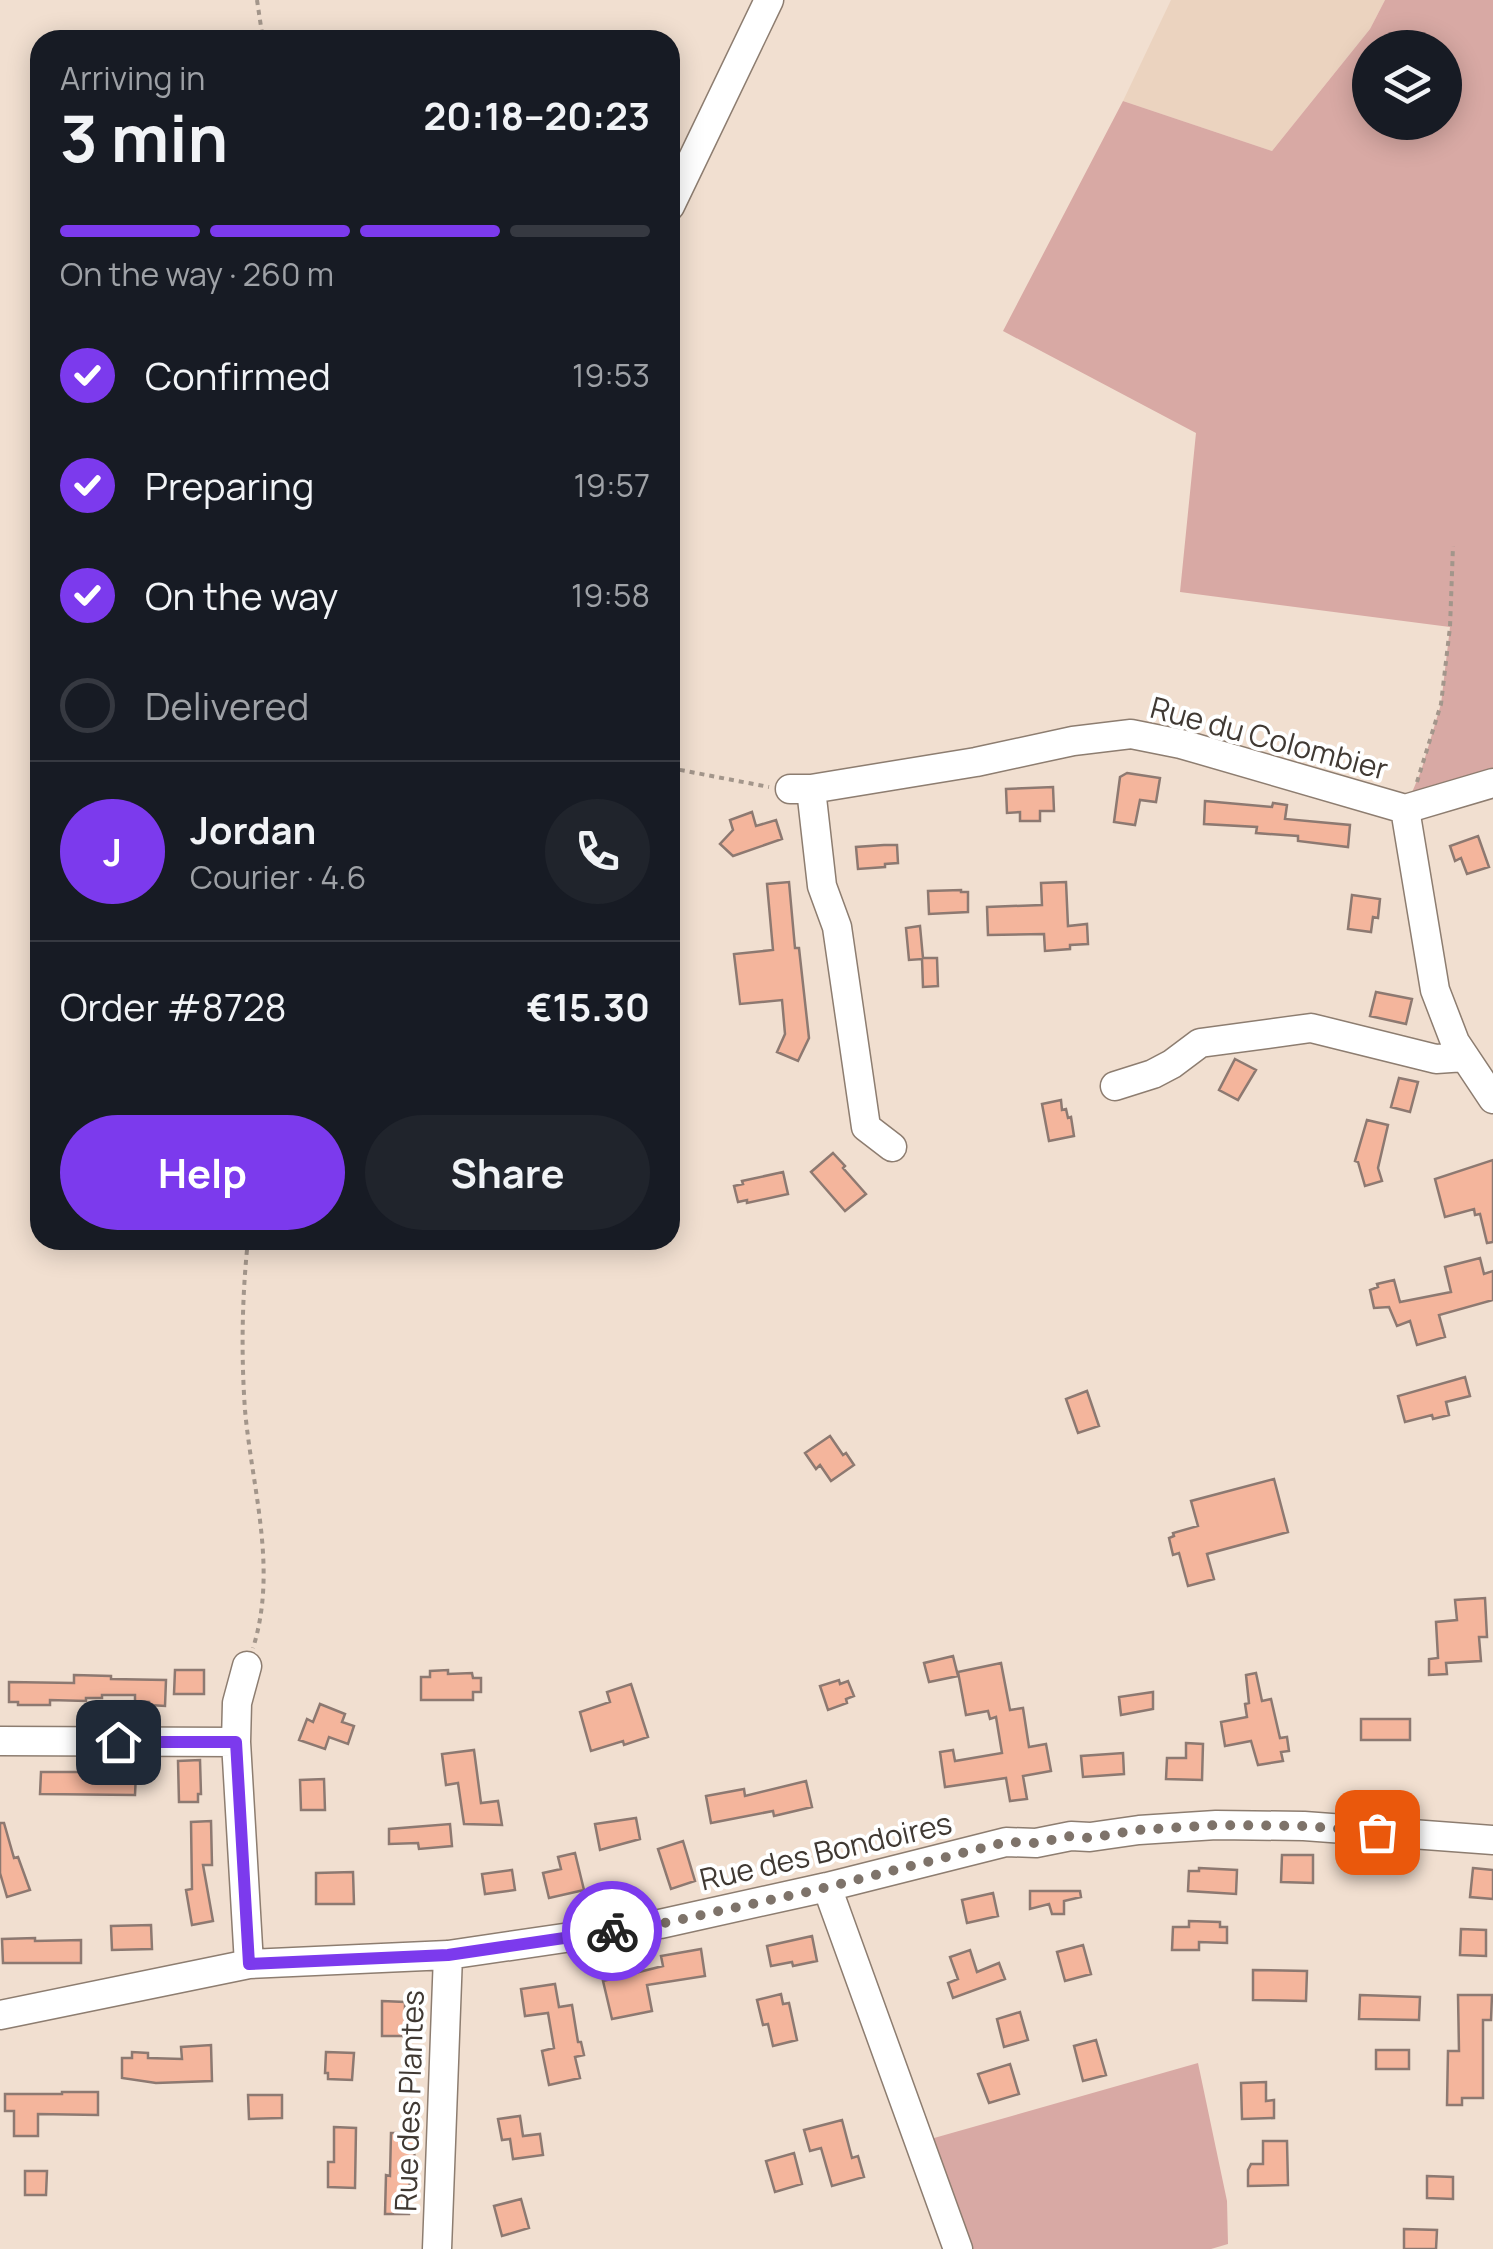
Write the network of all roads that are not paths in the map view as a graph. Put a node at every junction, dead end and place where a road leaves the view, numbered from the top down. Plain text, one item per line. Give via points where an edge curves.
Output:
1 (769, 0) edge
2 (680, 185) edge
3 (1493, 783) edge
4 (1405, 809) junction
5 (1465, 1057) junction
6 (1115, 1086) dead end
7 (1493, 1099) edge
8 (892, 1147) dead end
9 (247, 1666) road end
10 (0, 1741) edge
11 (236, 1742) junction
12 (1493, 1840) edge
13 (827, 1887) junction
14 (448, 1955) junction
15 (249, 1964) junction
16 (0, 2015) edge
17 (437, 2249) edge
18 (958, 2249) edge

1 - 2 street
3 - 4 street, Rue du Colombier
4 - 5 street via 1435,990
4 - 8 street, Rue du Colombier via 1131,734 800,789 837,928 866,1127
5 - 6 street via 1436,1059 1310,1028 1200,1043 1153,1074
5 - 7 street
9 - 11 street
10 - 11 street
11 - 15 street
12 - 13 street, Rue des Bondoires via 1304,1826 1138,1830 1006,1842
13 - 14 street, Rue des Bondoires via 660,1924
13 - 18 street
14 - 15 street, Rue des Bondoires
14 - 17 street, Rue des Plantes
15 - 16 street, Rue des Bondoires

